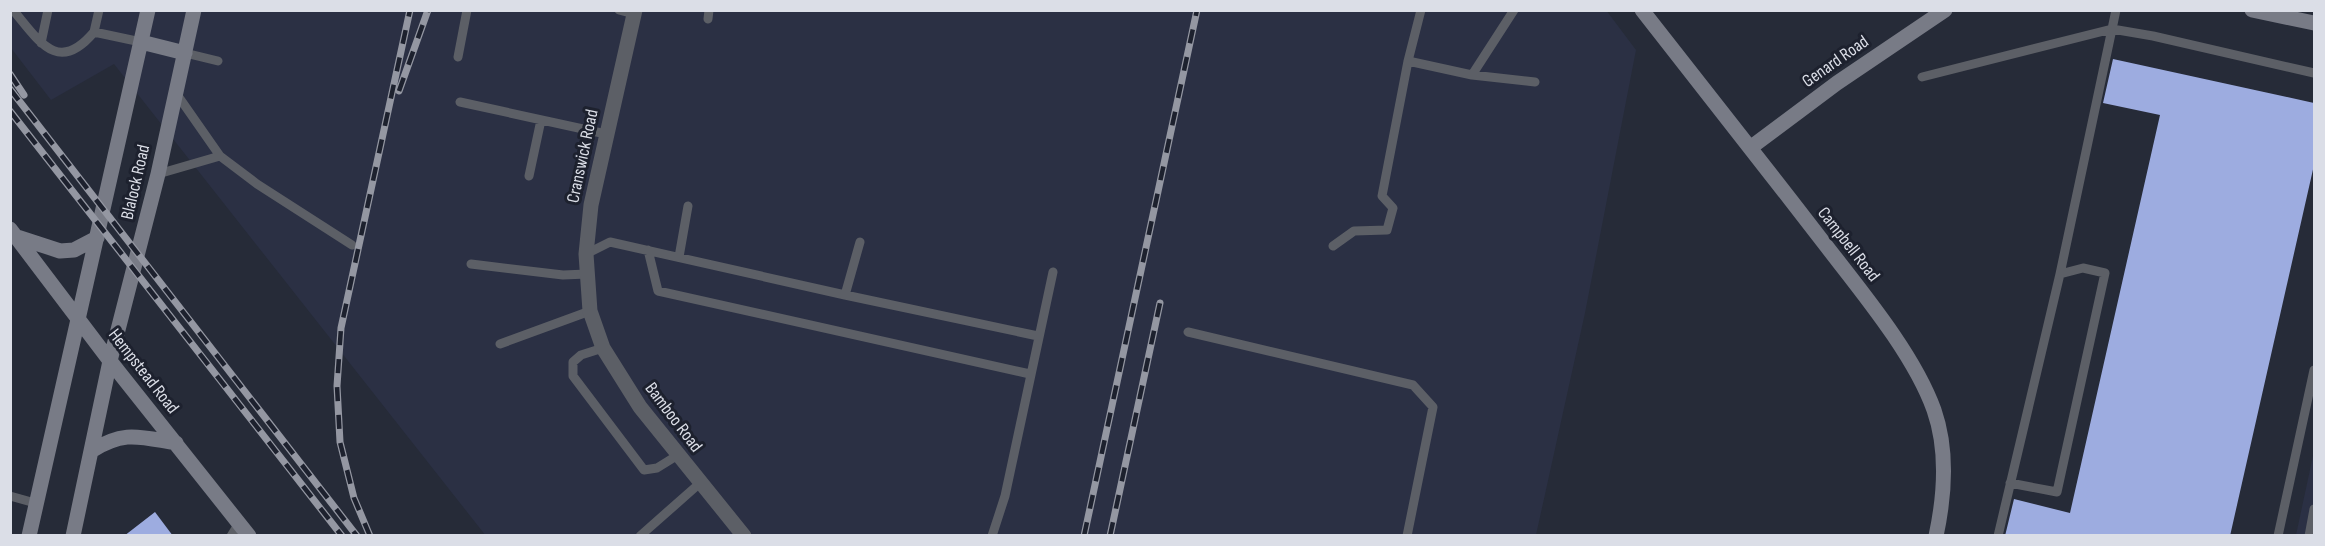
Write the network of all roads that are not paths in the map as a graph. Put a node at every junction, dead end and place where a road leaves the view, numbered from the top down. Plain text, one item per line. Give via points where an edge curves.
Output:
1 (13, 10) edge
2 (48, 10) edge
3 (99, 10) edge
4 (148, 10) edge
5 (194, 10) edge
6 (467, 10) edge
7 (1421, 10) edge
8 (1514, 10) edge
9 (1642, 10) edge
10 (1945, 10) edge
11 (2116, 10) edge
12 (2252, 10) edge
13 (629, 12) edge
14 (2269, 12) edge
15 (2314, 23) edge
16 (2112, 29) junction
17 (94, 32) junction
18 (141, 42) junction
19 (41, 43) junction
20 (185, 53) junction
21 (458, 57) dead end
22 (218, 61) dead end
23 (1408, 61) junction
24 (2314, 73) edge
25 (1472, 75) junction
26 (1922, 77) dead end
27 (1535, 82) dead end
28 (176, 93) junction
29 (460, 102) dead end
30 (542, 120) junction
31 (606, 134) junction
32 (1750, 148) junction
33 (220, 156) junction
34 (158, 174) junction
35 (529, 176) dead end
36 (688, 206) dead end
37 (14, 233) edge
38 (97, 238) junction
39 (860, 242) dead end
40 (352, 245) dead end
41 (1333, 246) dead end
42 (648, 250) junction
43 (586, 254) junction
44 (679, 257) junction
45 (471, 264) dead end
46 (1053, 272) dead end
47 (587, 274) junction
48 (2060, 274) junction
49 (845, 295) junction
50 (590, 311) junction
51 (79, 320) junction
52 (1188, 332) dead end
53 (1038, 336) junction
54 (500, 344) dead end
55 (603, 348) junction
56 (110, 361) junction
57 (2314, 370) edge
58 (1030, 374) junction
59 (176, 443) junction
60 (91, 451) junction
61 (678, 455) junction
62 (700, 483) junction
63 (2010, 483) junction
64 (10, 496) edge
65 (35, 503) junction
66 (2314, 509) edge
67 (240, 531) edge
68 (29, 536) edge
69 (73, 536) edge
70 (640, 536) edge
71 (744, 536) edge
72 (993, 536) edge
73 (1407, 536) edge
74 (1936, 536) edge
75 (1998, 536) edge
76 (2278, 536) edge
77 (2308, 536) edge

1 - 19 lane
2 - 19 lane
3 - 17 lane
4 - 18 main road, Blalock Road
5 - 20 main road, Blalock Road
6 - 21 lane
7 - 23 lane
8 - 25 lane
9 - 32 main road, Campbell Road
10 - 32 main road, Genard Road
11 - 16 lane
12 - 14 main road
13 - 31 street, Cranswick Road
14 - 15 main road
16 - 24 lane
16 - 26 lane
16 - 48 lane
17 - 18 lane
17 - 19 lane via 81,47 69,52 51,50
18 - 20 main road
18 - 38 main road, Blalock Road
20 - 22 lane
20 - 28 main road, Blalock Road
23 - 25 lane
23 - 41 lane via 1382,196 1393,208 1387,230 1354,231
25 - 27 lane
28 - 33 lane
28 - 34 main road, Blalock Road
29 - 30 lane
30 - 31 lane
30 - 35 lane
31 - 43 street, Cranswick Road via 591,205
32 - 74 main road, Campbell Road via 1867,299 1915,369 1934,410 1944,455 1944,488
33 - 34 lane
33 - 40 lane
34 - 56 main road, Blalock Road
36 - 44 lane
37 - 38 main road via 60,251 74,250
37 - 51 main road, Hempstead Road
38 - 51 main road, Blalock Road
39 - 49 lane
42 - 43 lane via 610,242
42 - 44 lane
42 - 58 lane via 658,291
43 - 47 street, Cranswick Road
44 - 49 lane
45 - 47 lane via 563,275
46 - 53 lane
47 - 50 street, Cranswick Road
48 - 63 lane
48 - 63 lane via 2083,268 2105,273 2057,492
49 - 53 lane
50 - 54 lane
50 - 55 street, Bamboo Road
51 - 56 main road, Hempstead Road
51 - 65 main road, Blalock Road
52 - 73 lane via 1413,385 1432,407
53 - 58 lane
55 - 61 street, Bamboo Road via 640,407
55 - 61 lane via 573,362 573,376 644,470 657,468
56 - 59 main road, Hempstead Road
56 - 60 main road, Blalock Road
57 - 76 lane
58 - 72 lane
59 - 60 main road via 131,436 108,440
59 - 67 main road, Hempstead Road
60 - 69 main road, Blalock Road
61 - 62 street, Bamboo Road
62 - 70 lane
62 - 71 street, Bamboo Road
63 - 75 lane
64 - 65 lane
65 - 68 main road, Blalock Road
66 - 77 lane

